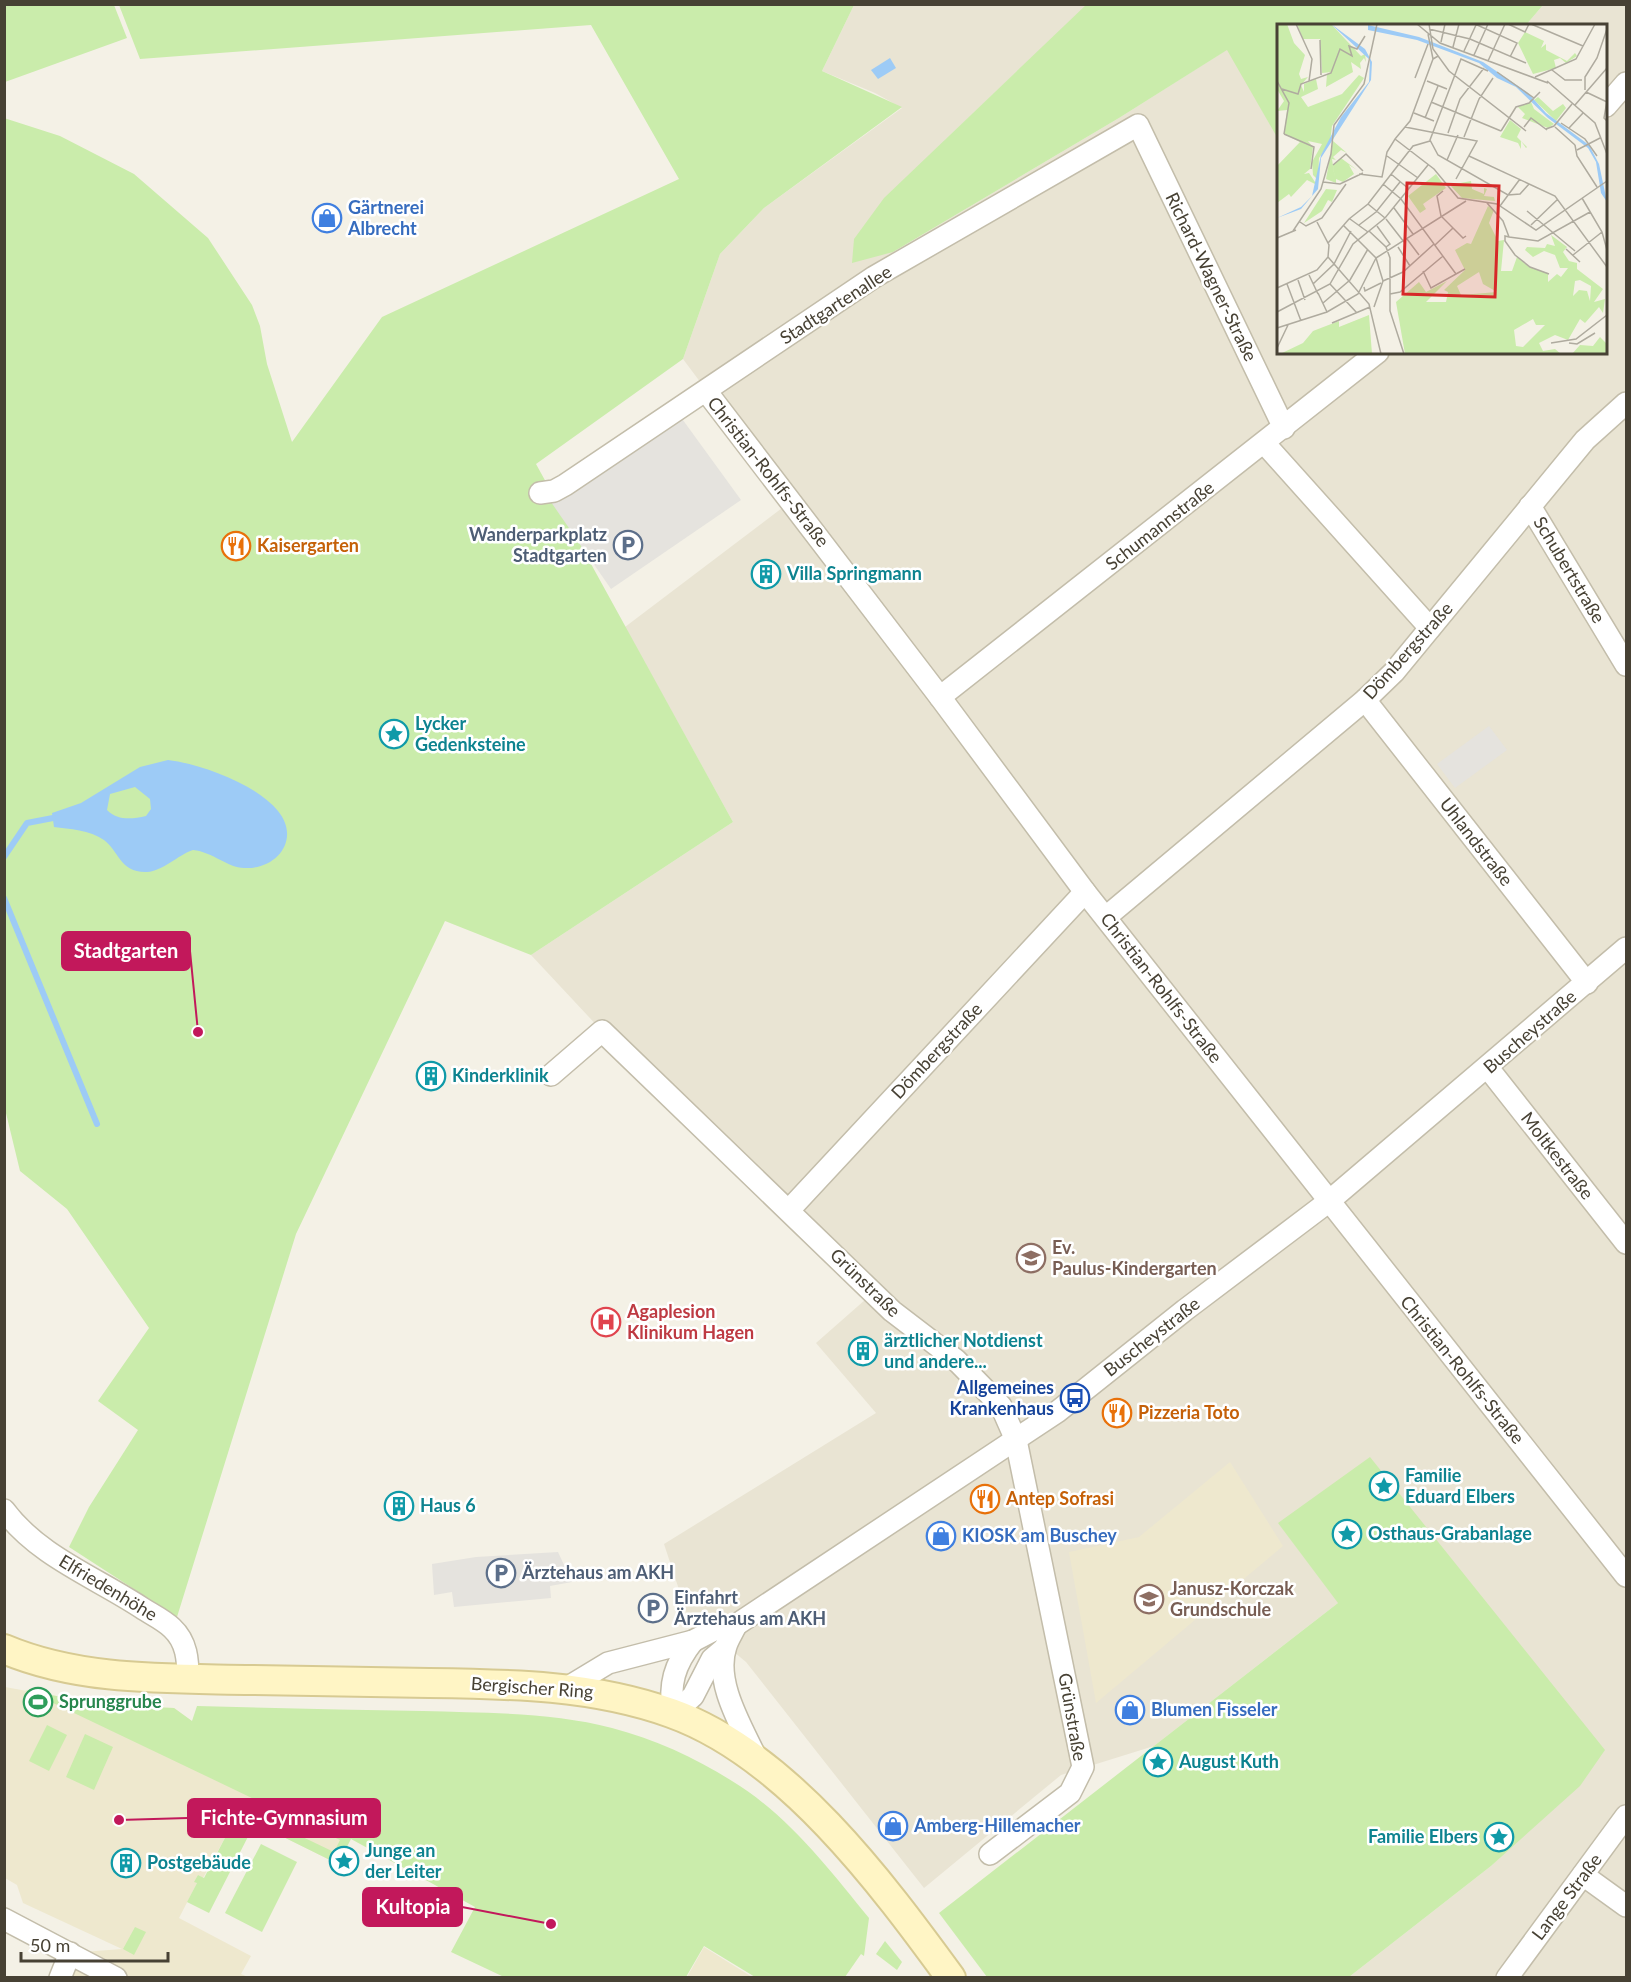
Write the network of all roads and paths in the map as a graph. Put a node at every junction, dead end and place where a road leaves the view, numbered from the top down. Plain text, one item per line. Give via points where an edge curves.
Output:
1 (1626, 83) edge
2 (1607, 104) edge
3 (1138, 125) joint
4 (1376, 354) edge
5 (706, 391) junction
6 (1626, 403) edge
7 (1284, 428) junction
8 (1265, 444) junction
9 (540, 493) dead end
10 (1530, 506) junction
11 (1430, 628) junction
12 (1626, 665) edge
13 (940, 697) junction
14 (1365, 700) junction
15 (1085, 892) junction
16 (1106, 917) junction
17 (1626, 948) edge
18 (1587, 983) junction
19 (1488, 1068) junction
20 (551, 1075) dead end
21 (1328, 1202) junction
22 (790, 1209) junction
23 (1626, 1243) edge
24 (1016, 1440) junction
25 (4, 1510) edge
26 (1626, 1576) edge
27 (736, 1625) junction
28 (693, 1641) junction
29 (725, 1648) junction
30 (4, 1649) edge
31 (188, 1679) junction
32 (565, 1689) junction
33 (673, 1714) junction
34 (758, 1763) junction
35 (1626, 1816) edge
36 (990, 1854) dead end
37 (1583, 1875) junction
38 (1626, 1906) edge
39 (4, 1919) edge
40 (70, 1953) junction
41 (60, 1977) edge
42 (116, 1977) edge
43 (951, 1977) edge
44 (1506, 1977) edge

1 - 2 street
3 - 5 street, Stadtgartenallee via 874,278
3 - 7 street, Richard-Wagner-Straße
4 - 7 street, Schumannstraße
5 - 9 street, Stadtgartenallee via 566,485
5 - 13 street, Christian-Rohlfs-Straße
6 - 10 street, Dömbergstraße via 1586,440
7 - 8 street, Schumannstraße
8 - 11 street
8 - 13 street, Schumannstraße
10 - 11 street, Dömbergstraße
10 - 12 street, Schubertstraße
11 - 14 street, Dömbergstraße
13 - 15 street, Christian-Rohlfs-Straße
14 - 16 street, Dömbergstraße
14 - 18 street, Uhlandstraße
15 - 16 street, Christian-Rohlfs-Straße
15 - 22 street, Dömbergstraße
16 - 21 street, Christian-Rohlfs-Straße
17 - 18 street, Buscheystraße
18 - 19 street, Buscheystraße
19 - 21 street, Buscheystraße
19 - 23 street, Moltkestraße
20 - 22 street, Grünstraße via 602,1031
21 - 24 street, Buscheystraße
21 - 26 street, Christian-Rohlfs-Straße
22 - 24 street, Grünstraße via 892,1311 956,1360 1001,1406
24 - 27 street, Buscheystraße
24 - 36 street, Grünstraße via 1083,1767 1070,1793
25 - 31 street, Elfriedenhöhe via 28,1538 172,1628 188,1657
27 - 28 street, Buscheystraße via 718,1628
27 - 29 street
28 - 32 street, Buscheystraße via 608,1663
28 - 33 street via 682,1656 670,1689
29 - 33 street via 712,1659 693,1696
29 - 34 street via 729,1695
30 - 31 main road, Bergischer Ring via 112,1675
31 - 32 main road, Bergischer Ring via 501,1684
32 - 33 main road, Bergischer Ring via 595,1692
33 - 34 main road, Bergischer Ring via 718,1736
34 - 43 main road, Bergischer Ring via 823,1820
35 - 37 street, Lange Straße
37 - 38 street
37 - 44 street, Lange Straße
39 - 40 street
40 - 41 street
40 - 42 street

